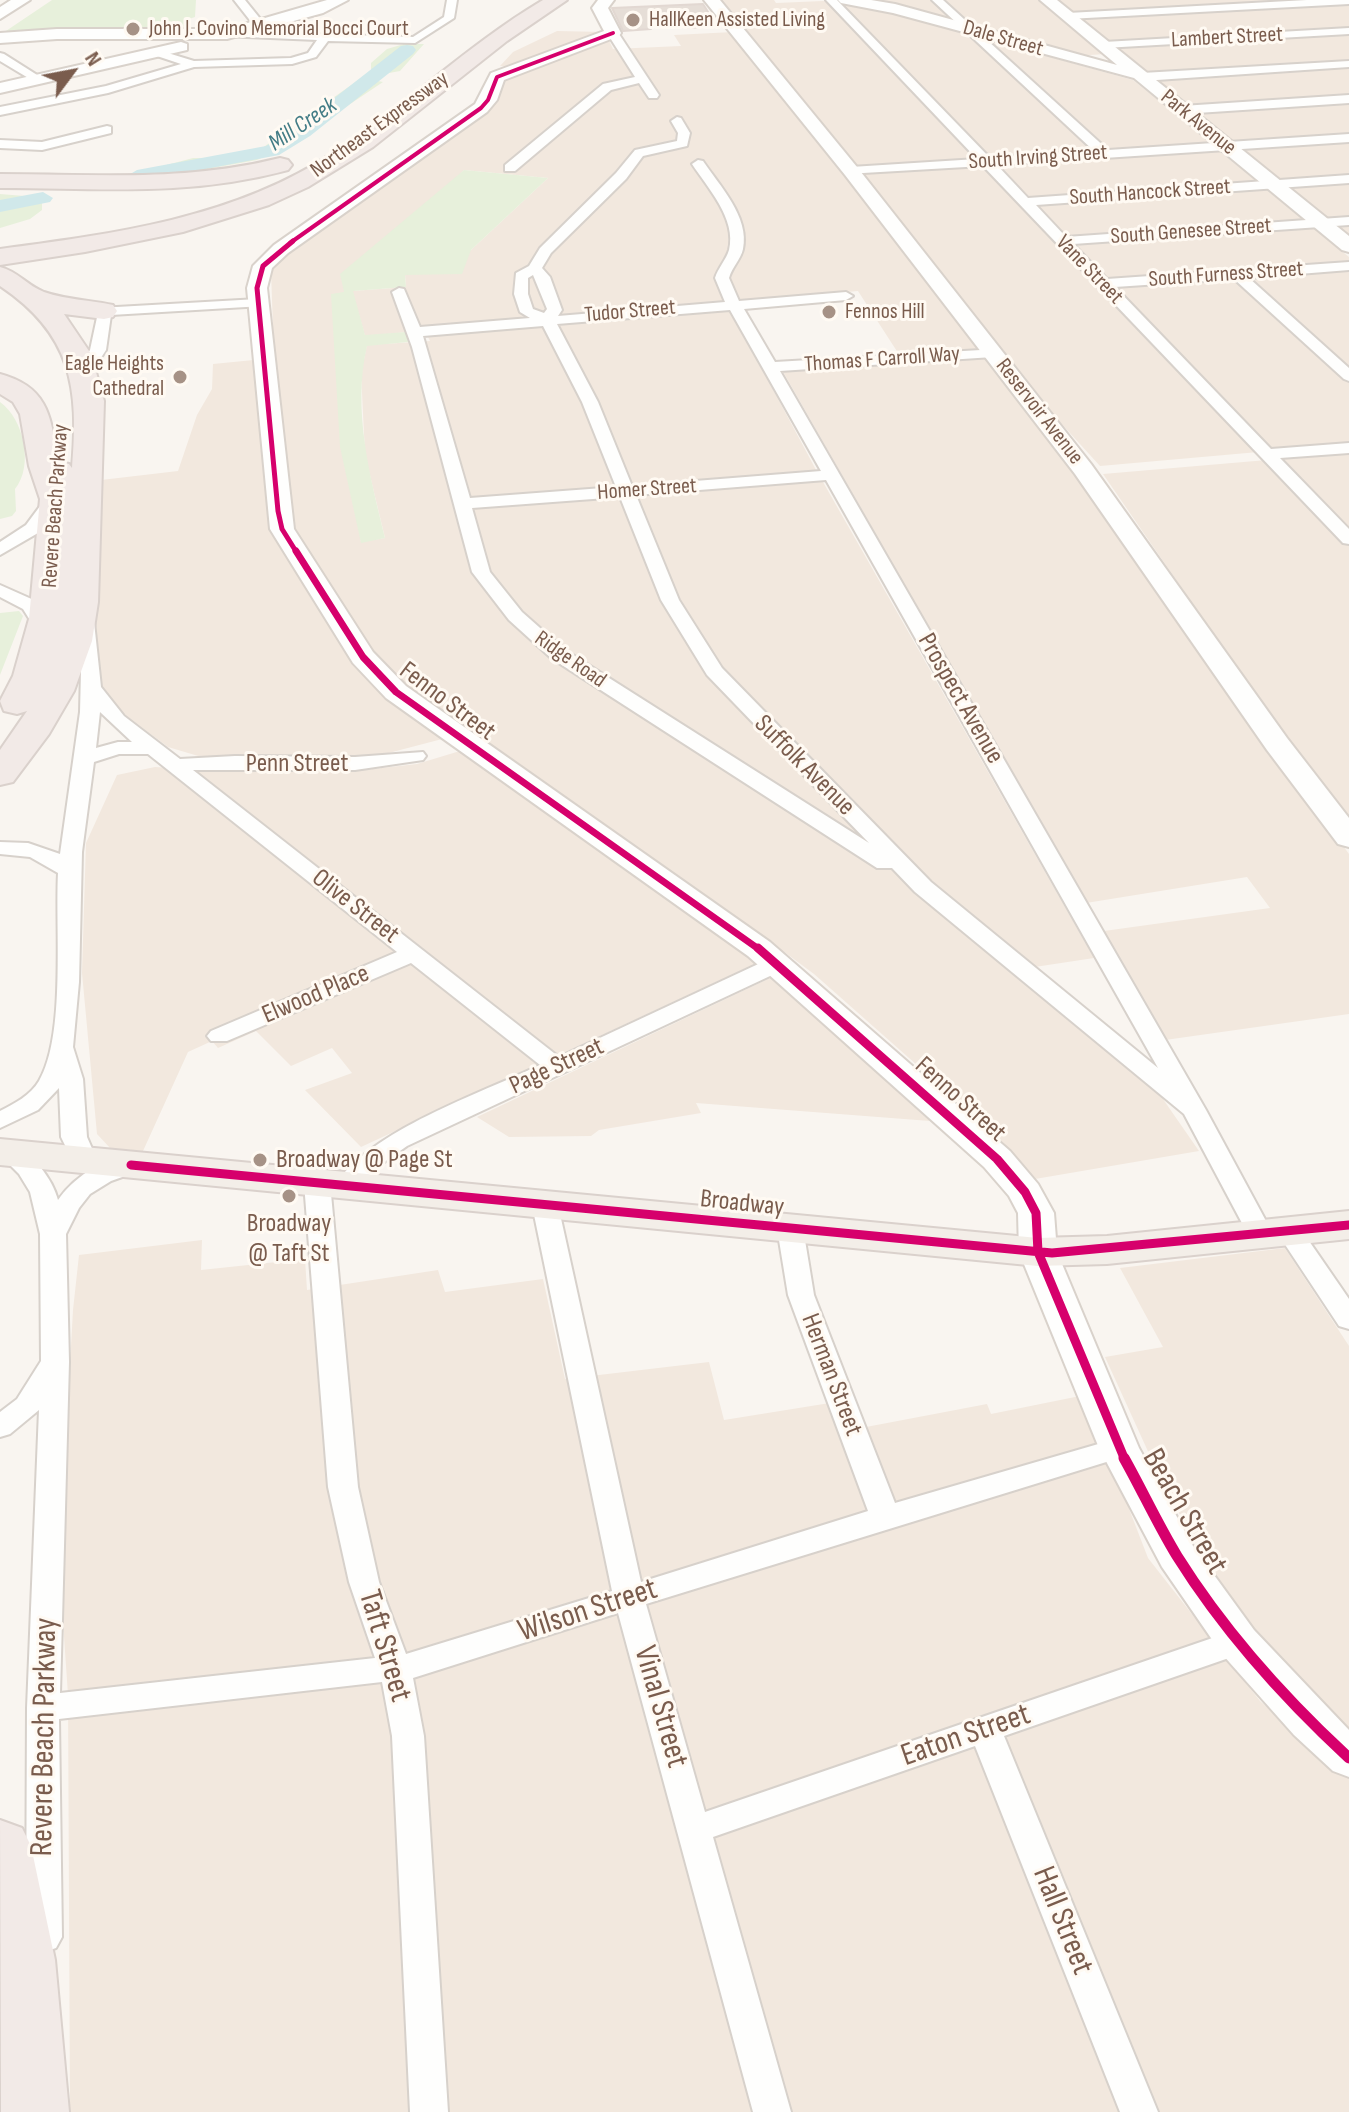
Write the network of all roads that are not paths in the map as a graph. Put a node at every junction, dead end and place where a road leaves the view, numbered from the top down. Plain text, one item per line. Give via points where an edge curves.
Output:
1 (22, 0) edge
2 (239, 0) edge
3 (340, 0) edge
4 (452, 0) edge
5 (533, 0) edge
6 (557, 0) edge
7 (606, 0) edge
8 (712, 0) edge
9 (831, 0) edge
10 (846, 0) edge
11 (865, 0) edge
12 (937, 0) edge
13 (1048, 0) edge
14 (1349, 1) edge
15 (895, 9) junction
16 (0, 14) edge
17 (1068, 16) junction
18 (260, 26) junction
19 (970, 30) junction
20 (1349, 31) edge
21 (613, 33) junction
22 (227, 34) junction
23 (0, 38) edge
24 (324, 38) junction
25 (1104, 45) junction
26 (158, 53) junction
27 (0, 56) edge
28 (193, 64) junction
29 (1349, 64) edge
30 (1142, 77) junction
31 (641, 79) junction
32 (39, 80) junction
33 (0, 88) edge
34 (653, 95) dead end
35 (1349, 99) edge
36 (1182, 110) junction
37 (0, 111) edge
38 (677, 121) dead end
39 (107, 130) dead end
40 (341, 138) junction
41 (1349, 138) edge
42 (0, 144) edge
43 (1226, 146) junction
44 (1105, 154) junction
45 (984, 162) junction
46 (698, 164) dead end
47 (510, 168) dead end
48 (851, 171) junction
49 (1349, 179) edge
50 (0, 184) edge
51 (1274, 185) junction
52 (1025, 202) junction
53 (83, 206) dead end
54 (1349, 221) edge
55 (1321, 223) junction
56 (58, 225) dead end
57 (0, 240) edge
58 (1061, 241) junction
59 (1349, 246) edge
60 (0, 247) edge
61 (0, 257) edge
62 (1349, 266) edge
63 (535, 269) junction
64 (1237, 274) junction
65 (0, 275) edge
66 (1103, 284) junction
67 (399, 292) dead end
68 (0, 295) edge
69 (846, 296) dead end
70 (33, 297) junction
71 (258, 303) junction
72 (734, 303) junction
73 (104, 311) junction
74 (547, 319) junction
75 (414, 332) junction
76 (993, 352) junction
77 (770, 367) junction
78 (84, 373) junction
79 (1349, 376) edge
80 (0, 383) edge
81 (1349, 448) edge
82 (1268, 454) junction
83 (832, 475) junction
84 (627, 492) junction
85 (55, 498) junction
86 (462, 504) junction
87 (1349, 539) edge
88 (0, 550) edge
89 (81, 583) junction
90 (0, 590) edge
91 (45, 629) junction
92 (92, 689) junction
93 (2, 723) edge
94 (153, 748) junction
95 (416, 756) dead end
96 (85, 758) junction
97 (176, 766) junction
98 (0, 774) edge
99 (1349, 838) edge
100 (0, 848) edge
101 (69, 871) junction
102 (923, 887) junction
103 (414, 953) junction
104 (777, 964) junction
105 (219, 1036) dead end
106 (62, 1047) junction
107 (557, 1067) junction
108 (1194, 1110) junction
109 (4, 1142) edge
110 (84, 1160) junction
111 (131, 1165) junction
112 (332, 1184) junction
113 (545, 1205) junction
114 (1349, 1225) edge
115 (790, 1228) junction
116 (1274, 1233) junction
117 (53, 1234) junction
118 (1038, 1252) junction
119 (1349, 1320) edge
120 (55, 1362) junction
121 (0, 1427) edge
122 (1119, 1448) junction
123 (885, 1517) junction
124 (629, 1597) junction
125 (1238, 1642) junction
126 (395, 1669) junction
127 (43, 1708) junction
128 (985, 1730) junction
129 (1349, 1758) edge
130 (694, 1830) junction
131 (0, 1846) edge
132 (36, 2112) edge
133 (429, 2112) edge
134 (772, 2112) edge
135 (1139, 2112) edge

1 - 16 street
2 - 18 street
3 - 18 street
4 - 24 street via 449,18 415,40
5 - 40 highway, Northeast Expressway
6 - 61 highway, Northeast Expressway via 503,34 345,156 288,187 151,231
7 - 21 street via 600,7
8 - 48 street, Reservoir Avenue
9 - 45 street, Vane Street
10 - 15 street
11 - 15 street, Dale Street
12 - 19 street
13 - 17 street, Park Avenue
14 - 17 street
15 - 19 street, Dale Street
17 - 25 street, Park Avenue
18 - 22 street
19 - 30 street, Dale Street
19 - 44 street
20 - 25 street, Lambert Street
21 - 31 street
21 - 71 street, Fenno Street via 500,75 483,106 272,256 259,273
22 - 23 street
22 - 24 street
22 - 26 street
24 - 28 street via 313,54 292,61
25 - 30 street, Park Avenue
26 - 28 street
26 - 32 street
27 - 32 street
28 - 37 street via 108,89
29 - 30 street
30 - 36 street, Park Avenue
31 - 34 street
31 - 47 street via 607,87
32 - 33 street
35 - 36 street
36 - 43 street, Park Avenue
38 - 63 street, Suffolk Avenue via 683,143 634,156 621,176 545,251
39 - 42 street via 45,146
40 - 50 highway via 273,167 207,181
40 - 60 highway, Northeast Expressway via 288,173 217,201 127,226
41 - 43 street, South Irving Street
43 - 44 street, South Irving Street
43 - 51 street, Park Avenue
44 - 45 street, South Irving Street
45 - 48 street, South Irving Street
45 - 52 street, Vane Street
46 - 72 street, Prospect Avenue via 736,224 736,248 721,273
48 - 76 street, Reservoir Avenue
49 - 51 street, South Hancock Street
50 - 53 highway via 55,189 79,198
51 - 52 street, South Hancock Street
51 - 55 street, Park Avenue
52 - 58 street, Vane Street
54 - 55 street, South Genesee Street
55 - 58 street, South Genesee Street
55 - 59 street, Park Avenue
56 - 57 highway
58 - 66 street, Vane Street
62 - 64 street, South Furness Street
63 - 74 street, Suffolk Avenue via 555,310
63 - 74 street, Suffolk Avenue via 521,276 521,294 527,312
64 - 66 street, South Furness Street
64 - 79 street
65 - 70 highway, Revere Beach Parkway
66 - 82 street, Vane Street
67 - 75 street, Ridge Road
68 - 85 highway, Revere Beach Parkway via 38,333 58,377 62,415
69 - 72 street, Tudor Street
70 - 73 highway
70 - 78 highway, Revere Beach Parkway via 61,327
71 - 73 street
71 - 104 street, Fenno Street via 280,524 369,665 415,707
72 - 74 street, Tudor Street
72 - 77 street, Prospect Avenue
73 - 78 street via 97,355
74 - 75 street, Tudor Street
74 - 84 street, Suffolk Avenue via 590,402
75 - 86 street, Ridge Road
76 - 77 street, Thomas F Carroll Way
76 - 99 street, Reservoir Avenue
77 - 83 street, Prospect Avenue
78 - 89 highway, Revere Beach Parkway via 89,423
80 - 85 highway via 21,393 32,406
81 - 82 street
82 - 87 street, Vane Street
83 - 84 street, Homer Street
83 - 108 street, Prospect Avenue
84 - 86 street, Homer Street
84 - 102 street, Suffolk Avenue via 670,600 714,671
85 - 88 street via 32,529
85 - 91 highway, Revere Beach Parkway
86 - 102 street, Ridge Road via 481,572 526,629 606,687
89 - 92 street, Revere Beach Parkway
89 - 98 highway, Revere Beach Parkway via 77,630 62,679 38,724
90 - 91 street via 30,605
91 - 93 highway, Revere Beach Parkway via 32,672
92 - 94 street, Olive Street via 117,720
92 - 96 street, Revere Beach Parkway
94 - 96 street via 118,748
94 - 97 street, Olive Street
95 - 97 street, Penn Street via 334,765
96 - 101 street, Revere Beach Parkway
97 - 103 street, Olive Street
100 - 101 street via 35,851
101 - 106 street, Revere Beach Parkway
102 - 108 street, Suffolk Avenue
103 - 105 street, Elwood Place
103 - 107 street, Olive Street
104 - 107 street, Page Street
104 - 118 street, Fenno Street via 997,1159 1036,1213
106 - 109 street, Revere Beach Parkway via 53,1079 24,1108
106 - 110 street, Revere Beach Parkway via 71,1079 74,1137
107 - 112 street, Page Street via 391,1145
108 - 116 street, Prospect Avenue
109 - 110 main road, Broadway
109 - 117 street, Revere Beach Parkway via 40,1186
110 - 111 main road, Broadway
111 - 112 main road, Broadway
111 - 117 street, Revere Beach Parkway via 96,1177 78,1190
112 - 113 main road, Broadway
112 - 126 street, Taft Street via 343,1487 364,1582
113 - 115 main road, Broadway
113 - 124 street, Vinal Street
114 - 116 main road, Broadway
115 - 118 main road, Broadway
115 - 123 street, Herman Street via 801,1295
116 - 118 main road, Broadway
116 - 119 street, Prospect Avenue
117 - 120 street, Revere Beach Parkway
118 - 122 street, Beach Street
120 - 121 street via 27,1406
120 - 127 street, Revere Beach Parkway
122 - 123 street, Wilson Street
122 - 125 street, Beach Street via 1177,1556
123 - 124 street, Wilson Street
124 - 126 street, Wilson Street
124 - 130 street, Vinal Street
125 - 128 street, Eaton Street
125 - 129 street, Beach Street
126 - 127 street, Wilson Street
126 - 133 street, Taft Street via 413,1785
127 - 132 street, Revere Beach Parkway via 44,1932
128 - 130 street, Eaton Street
128 - 135 street, Hall Street
130 - 134 street, Vinal Street
131 - 132 highway, Revere Beach Parkway via 24,1972

